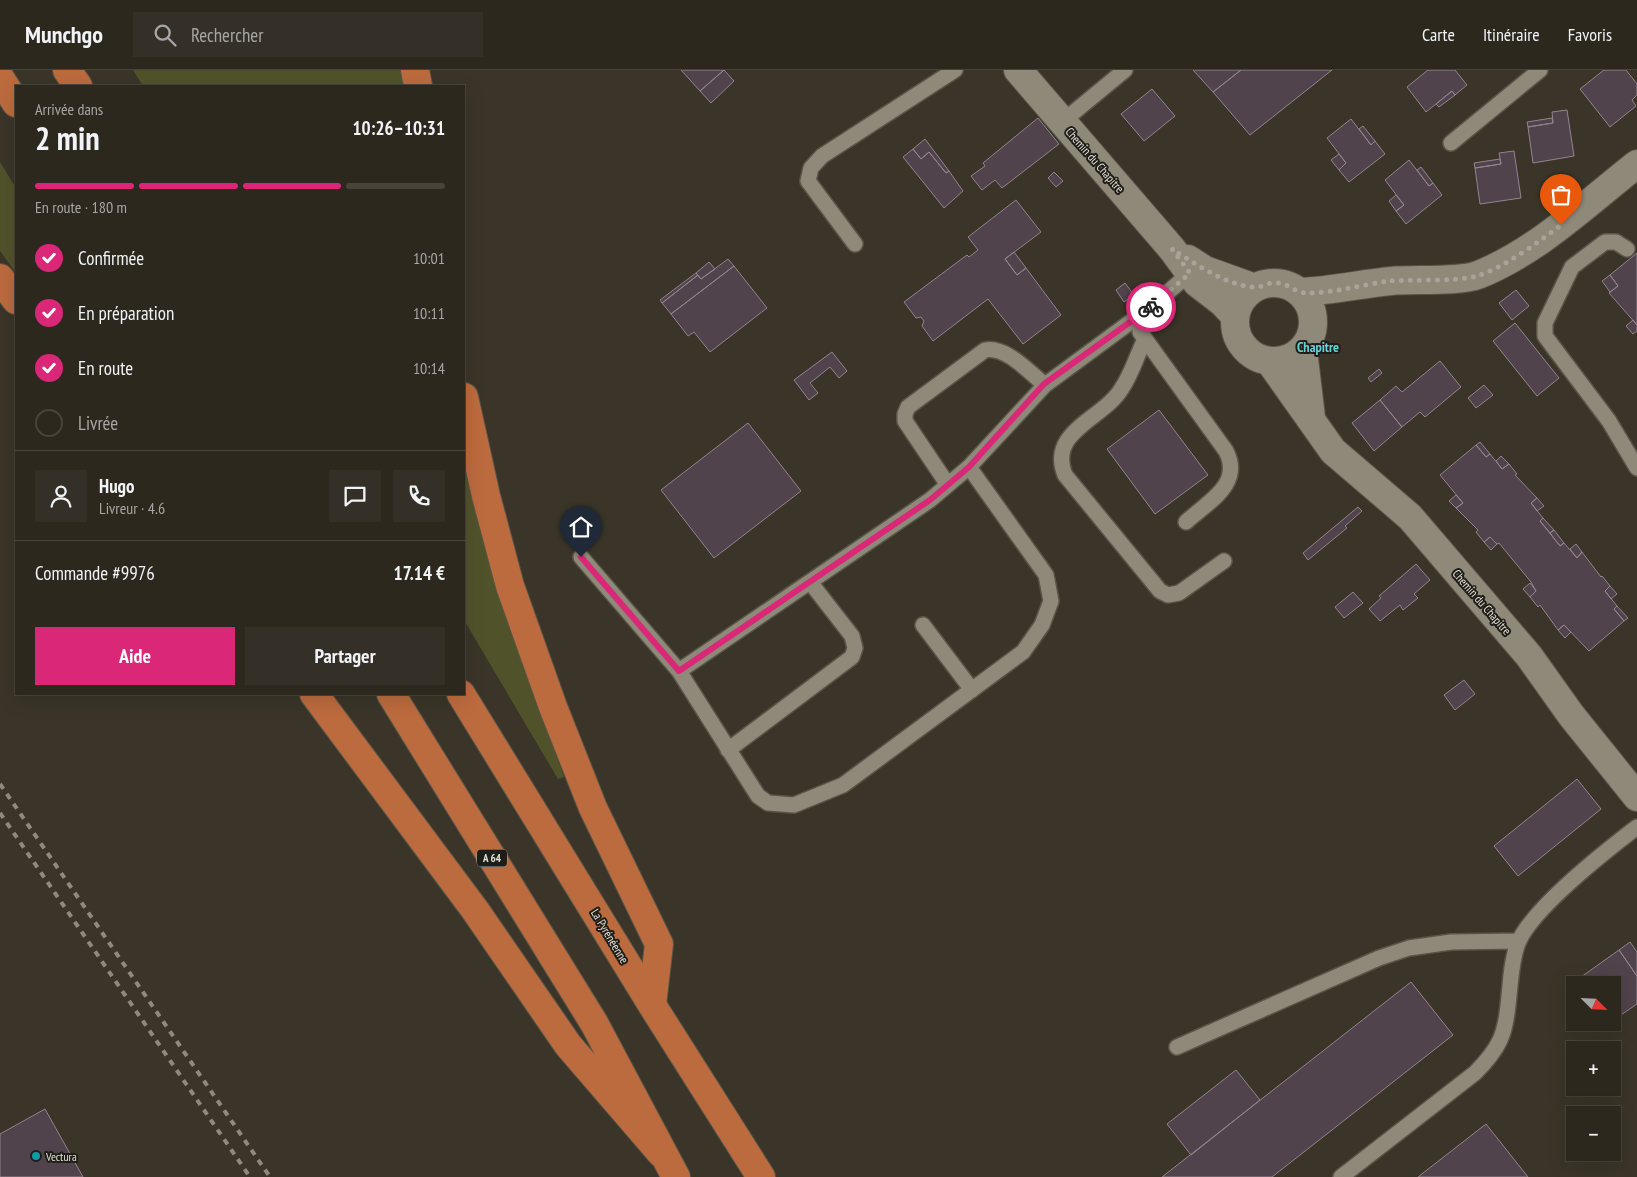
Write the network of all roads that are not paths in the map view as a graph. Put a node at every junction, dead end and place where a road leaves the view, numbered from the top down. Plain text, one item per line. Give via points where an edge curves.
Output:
1 (68, 70) edge
2 (416, 70) edge
3 (955, 70) edge
4 (1018, 70) edge
5 (1125, 70) edge
6 (1540, 70) edge
7 (0, 78) edge
8 (77, 85) edge
9 (418, 85) edge
10 (15, 101) edge
11 (1062, 122) junction
12 (1451, 142) dead end
13 (1637, 164) edge
14 (855, 244) dead end
15 (1172, 249) junction
16 (1627, 249) dead end
17 (1190, 273) junction
18 (0, 278) edge
19 (1255, 288) junction
20 (1349, 288) junction
21 (1300, 292) junction
22 (15, 299) edge
23 (1235, 316) junction
24 (1132, 321) junction
25 (1314, 325) junction
26 (1145, 339) junction
27 (1303, 350) junction
28 (1270, 362) junction
29 (1044, 384) junction
30 (465, 402) edge
31 (1311, 421) junction
32 (969, 467) junction
33 (1637, 468) edge
34 (948, 485) junction
35 (1186, 522) dead end
36 (581, 557) dead end
37 (1224, 561) dead end
38 (810, 582) junction
39 (923, 625) dead end
40 (679, 671) junction
41 (972, 690) junction
42 (315, 695) edge
43 (392, 695) edge
44 (462, 695) edge
45 (728, 750) junction
46 (1637, 797) edge
47 (1637, 827) edge
48 (1519, 941) junction
49 (652, 1005) junction
50 (1177, 1047) dead end
51 (661, 1153) junction
52 (676, 1177) edge
53 (761, 1177) edge
54 (1342, 1177) edge

1 - 8 highway
2 - 9 highway
3 - 14 lane via 822,156 811,168 808,181
4 - 11 street, Chemin du Chapitre
5 - 11 lane
6 - 12 lane
7 - 10 highway
11 - 15 street, Chemin du Chapitre
13 - 20 street via 1546,237 1476,276 1390,281
15 - 17 street, Chemin du Chapitre
15 - 19 street, Chemin du Chapitre via 1205,270
16 - 33 lane via 1616,242 1605,242 1572,267 1545,323 1545,336 1609,421
17 - 23 street, Chemin du Chapitre
17 - 24 lane
18 - 22 highway
19 - 21 street via 1266,283 1278,283
19 - 23 street via 1238,305
20 - 21 street
20 - 25 street
21 - 25 street via 1313,313
23 - 28 street via 1235,330 1247,352
24 - 26 lane
24 - 29 lane
25 - 27 street
26 - 35 lane via 1232,463 1227,484
26 - 37 lane via 1122,389 1071,435 1062,448 1060,462 1065,474 1160,590 1168,595 1179,593
27 - 28 street via 1282,361
27 - 31 street, Chemin du Chapitre
28 - 31 street, Chemin du Chapitre
29 - 32 lane
29 - 34 lane via 994,348 985,350 908,407 906,421
30 - 49 highway via 510,586 550,698 593,808 659,944
31 - 46 street, Chemin du Chapitre via 1333,451 1410,517 1529,656 1570,715
32 - 34 lane
32 - 41 lane via 1046,575 1051,601 1042,625 1023,652
34 - 38 lane
36 - 40 lane
38 - 40 lane
38 - 45 lane via 852,636 855,648 852,658
39 - 41 lane
40 - 45 lane
41 - 45 lane via 843,785 794,804 768,803 758,796
42 - 51 highway via 475,910 568,1045
43 - 51 highway, A 64 via 594,1023
44 - 49 highway, La Pyrénéenne
47 - 48 lane via 1534,916
48 - 50 lane via 1451,942 1409,948 1379,958
48 - 54 lane via 1501,1038 1488,1060
49 - 53 highway, La Pyrénéenne
51 - 52 highway, A 64

